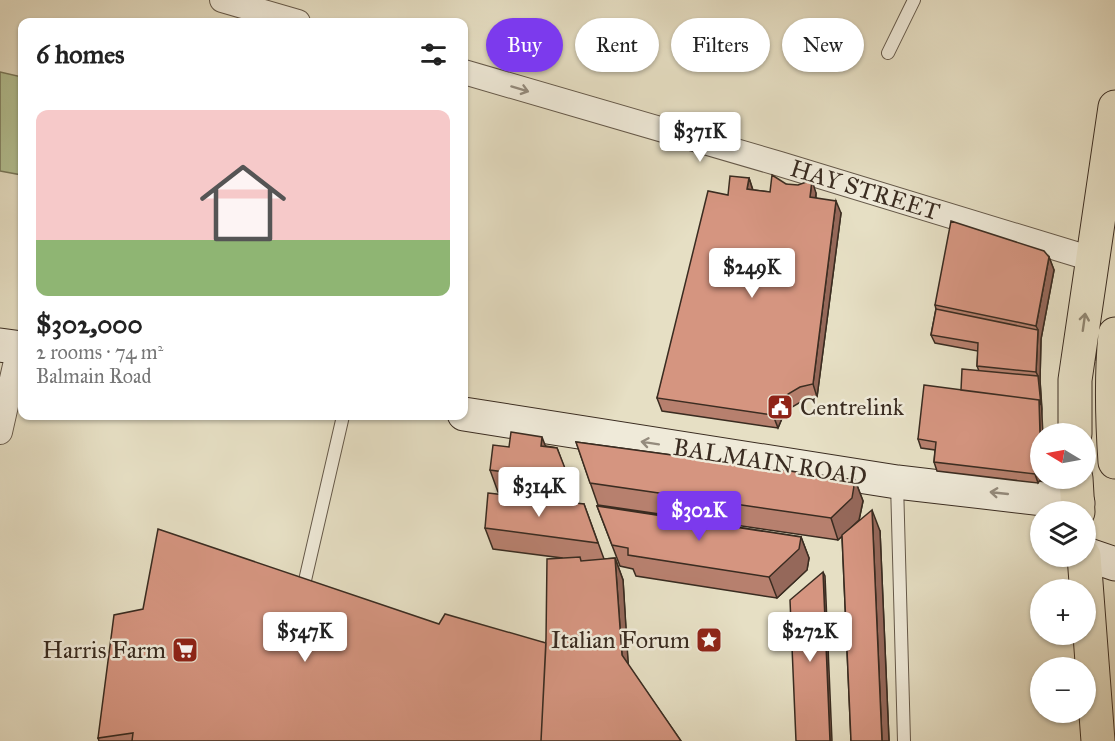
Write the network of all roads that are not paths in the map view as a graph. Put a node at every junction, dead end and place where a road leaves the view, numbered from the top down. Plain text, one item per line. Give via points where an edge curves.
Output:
1 (222, 0) edge
2 (914, 0) edge
3 (284, 18) edge
4 (888, 52) dead end
5 (468, 73) edge
6 (1115, 107) edge
7 (1092, 259) junction
8 (1115, 334) edge
9 (14, 347) edge
10 (468, 415) edge
11 (342, 420) edge
12 (1075, 423) edge
13 (0, 432) edge
14 (1115, 462) edge
15 (897, 482) junction
16 (1078, 498) edge
17 (1096, 558) edge
18 (1115, 564) edge
19 (1086, 567) edge
20 (303, 589) edge
21 (904, 741) edge
22 (1098, 741) edge

1 - 3 street
2 - 4 lane
5 -> 7 street, HAY STREET
6 - 7 highway
12 -> 7 highway via 1076,380
8 - 14 highway via 1111,412
9 - 13 street
15 -> 10 main road, BALMAIN ROAD
11 - 20 lane
16 -> 15 main road, BALMAIN ROAD
15 - 21 lane
17 - 18 main road
19 - 22 highway

